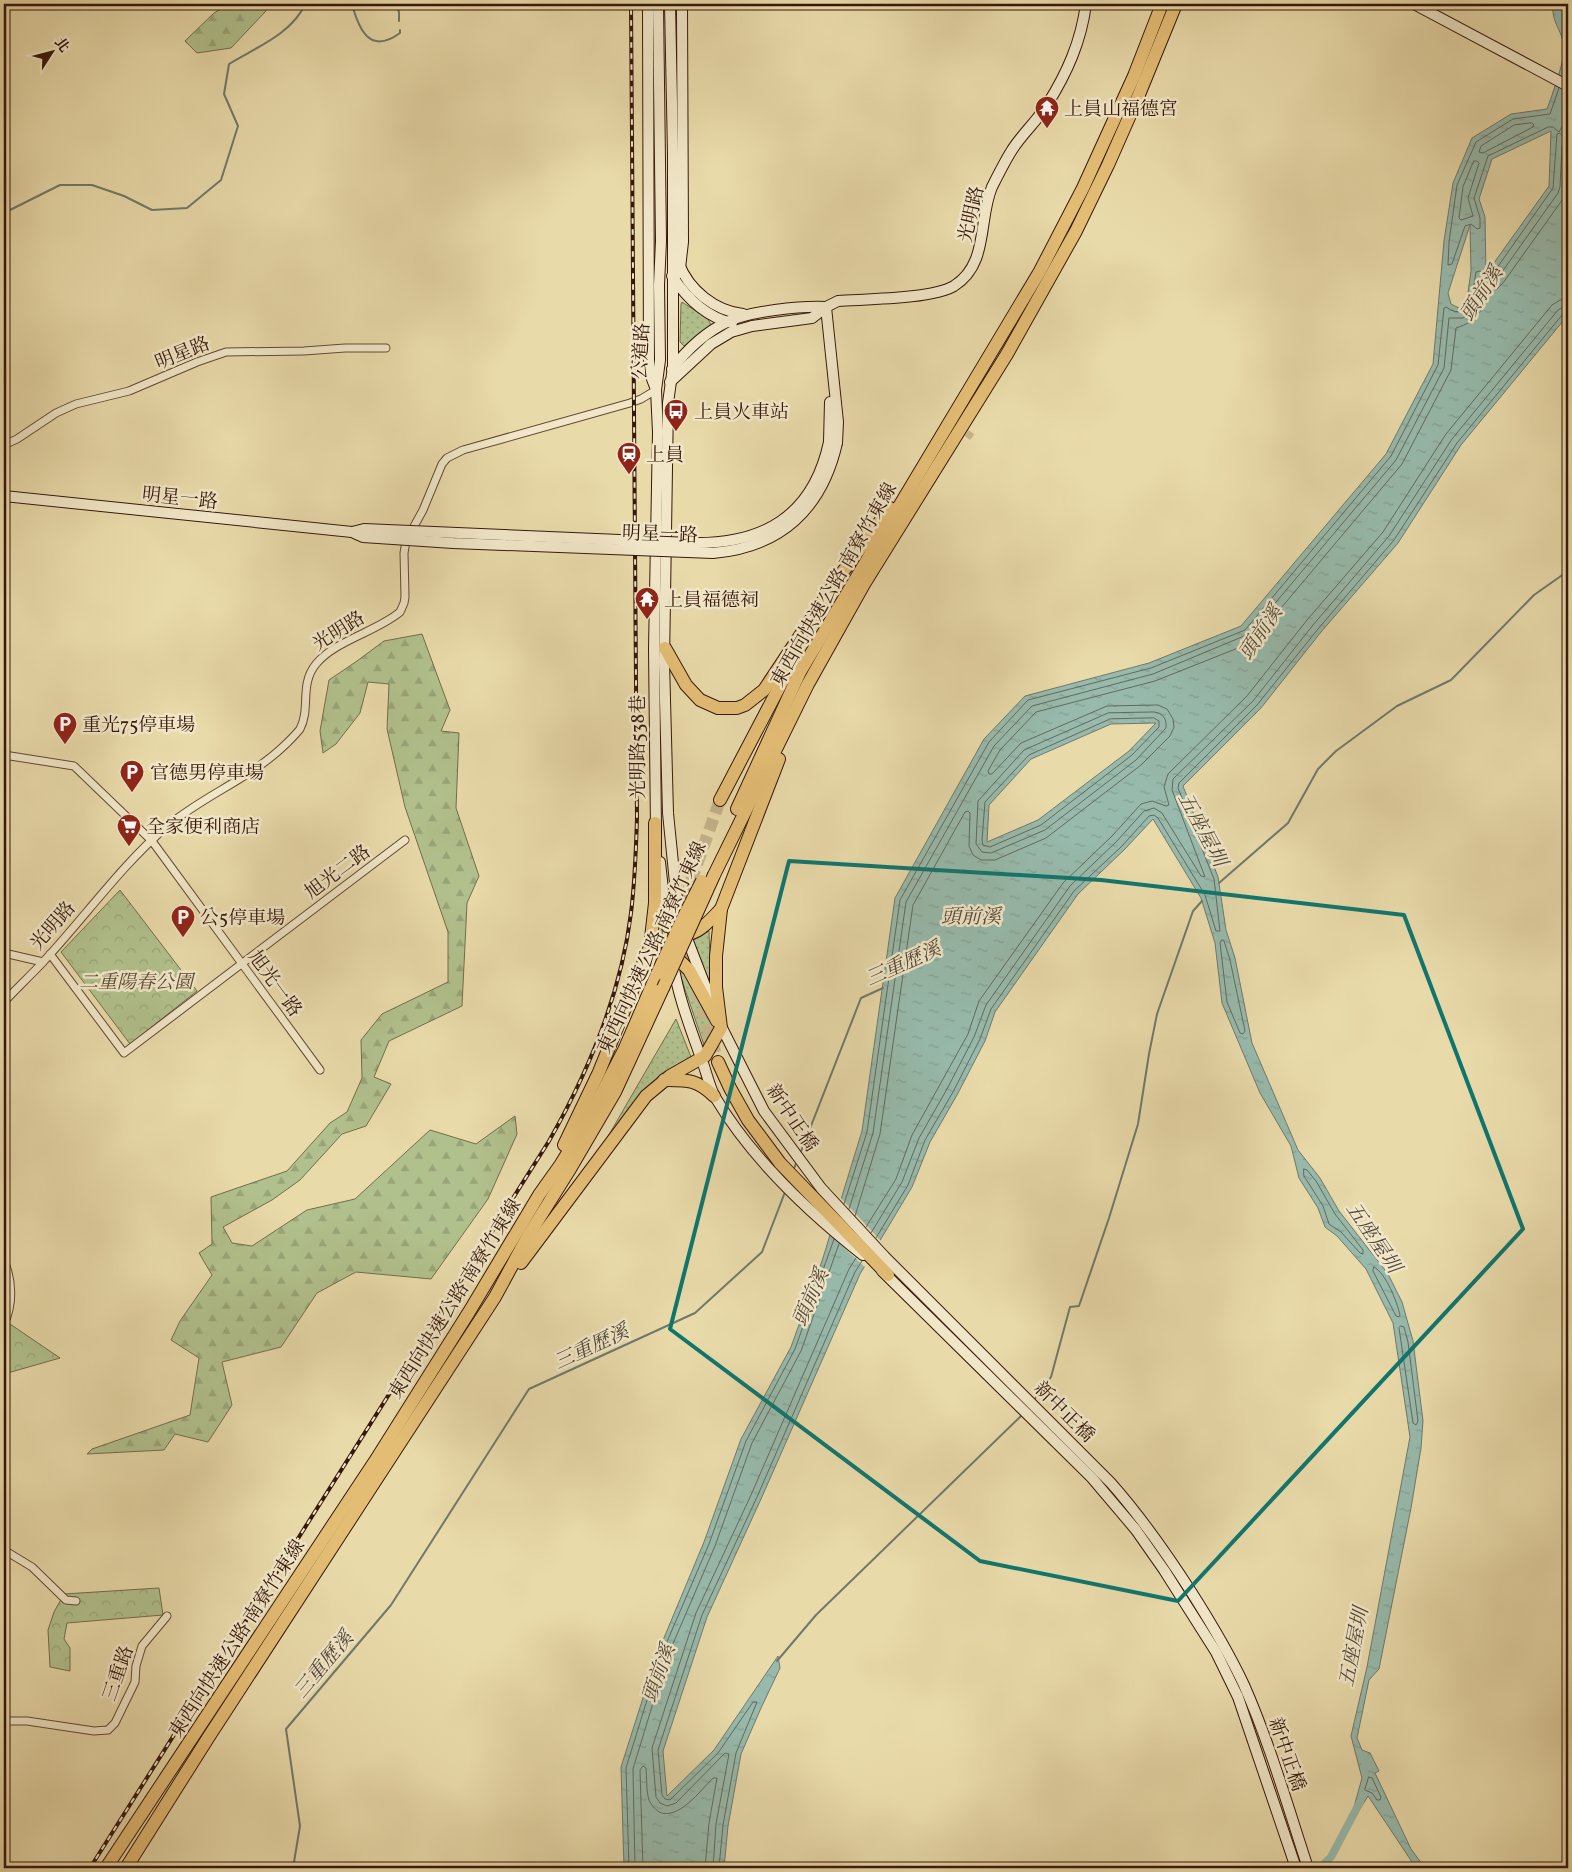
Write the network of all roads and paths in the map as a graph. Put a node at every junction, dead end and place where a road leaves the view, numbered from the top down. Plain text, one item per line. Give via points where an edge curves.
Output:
1 (648, 4) edge
2 (658, 4) edge
3 (670, 4) edge
4 (682, 4) edge
5 (1086, 4) edge
6 (1162, 4) edge
7 (1176, 4) edge
8 (1414, 4) edge
9 (1568, 86) edge
10 (678, 175) junction
11 (650, 242) junction
12 (672, 242) junction
13 (660, 259) junction
14 (680, 268) junction
15 (673, 279) junction
16 (826, 306) junction
17 (756, 314) junction
18 (726, 322) junction
19 (752, 326) junction
20 (386, 348) dead end
21 (672, 374) junction
22 (656, 390) junction
23 (4, 445) edge
24 (924, 465) junction
25 (4, 496) edge
26 (816, 614) junction
27 (665, 648) junction
28 (808, 684) junction
29 (4, 755) edge
30 (720, 800) tunnel mouth
31 (655, 823) junction
32 (405, 840) dead end
33 (152, 842) junction
34 (712, 872) junction
35 (721, 909) junction
36 (667, 921) junction
37 (686, 936) junction
38 (671, 952) junction
39 (4, 953) edge
40 (50, 954) junction
41 (43, 962) junction
42 (242, 964) junction
43 (638, 977) junction
44 (4, 1002) edge
45 (721, 1028) junction
46 (702, 1058) junction
47 (718, 1062) tunnel mouth
48 (320, 1070) dead end
49 (664, 1080) junction
50 (714, 1096) junction
51 (539, 1196) junction
52 (4, 1261) edge
53 (888, 1275) junction
54 (495, 1296) junction
55 (4, 1324) edge
56 (4, 1550) edge
57 (76, 1601) dead end
58 (167, 1616) dead end
59 (4, 1721) edge
60 (106, 1868) edge
61 (126, 1868) edge
62 (1296, 1868) edge
63 (1308, 1868) edge

1 - 11 street, 公道路
2 - 13 street, 公道路
3 - 10 street, 公道路
4 - 10 street, 公道路
5 - 16 street, 光明路 via 1080,39 1067,69 1047,106 1012,150 992,188 979,253 966,276 952,287 931,294 838,301
6 - 24 highway, 東西向快速公路 南寮竹東線 via 1134,76 1066,221 1040,271
7 - 28 highway, 東西向快速公路 南寮竹東線 via 1112,156 1076,231 1007,354 864,584
8 - 9 street
10 - 12 street, 公道路
10 - 14 street, 公道路 via 683,242
11 - 13 street, 公道路
11 - 22 street, 公道路 via 649,371
12 - 14 street, 公道路
12 - 15 street, 公道路
13 - 15 street, 公道路
13 - 22 street, 公道路 via 660,360
14 - 15 street, 公道路
14 - 17 street, 公道路 via 699,293 714,305 732,313
15 - 18 street, 公道路 via 700,308
15 - 21 street, 公道路
16 - 17 street, 光明路
16 - 19 street, 光明路 via 812,318
16 - 25 street, 明星一路, bridge via 838,422 833,461 826,480 806,510 789,525 770,538 732,551 453,543 363,537 352,532
17 - 18 street, 光明路
18 - 19 street, 公道路
18 - 21 street, 光明路 via 693,347
19 - 21 street, 光明路 via 731,332 711,344
20 - 23 street, 明星路 via 226,352 129,391 76,404
21 - 22 street, 光明路
21 - 27 street, 光明路538巷 via 668,431
22 - 31 street, 光明路538巷
22 - 33 street, 光明路 via 634,401 463,450 447,458 437,471 423,510 406,541 405,597 400,612 341,645 317,663 308,676 300,729 287,743 240,779 166,827
24 - 26 highway via 839,577
24 - 34 highway, 東西向快速公路 南寮竹東線 via 800,672
26 - 27 highway via 764,690 753,701 737,708 718,708 700,700 686,685
26 - 30 highway
27 - 37 street, 光明路538巷 via 668,813 676,892
28 - 34 highway, 東西向快速公路 南寮竹東線
28 - 35 highway
29 - 33 street, 旭光一路 via 74,766
31 - 36 street, 光明路538巷
31 - 43 highway via 655,903 650,947
32 - 42 street, 旭光二路
33 - 40 street, 光明路
33 - 42 street, 旭光一路
34 - 51 highway, 東西向快速公路 南寮竹東線, bridge via 682,920 625,1048 588,1120
34 - 54 highway, 東西向快速公路 南寮竹東線, bridge via 614,1092
35 - 37 highway via 701,930
35 - 45 highway via 716,987
36 - 37 highway via 676,934
36 - 38 street, 光明路538巷
37 - 45 street, 光明路538巷
38 - 43 highway via 652,959
38 - 45 highway via 689,970
38 - 46 street, 光明路538巷 via 676,985
39 - 41 street
40 - 41 street, 光明路
40 - 42 street, 旭光二路 via 124,1053
41 - 44 street, 光明路
42 - 48 street, 旭光一路
43 - 51 highway via 599,1072
45 - 46 highway
45 - 63 street, 新中正橋 via 764,1111 821,1188 1137,1512 1213,1627 1244,1685
46 - 49 highway
46 - 50 street, 光明路538巷
47 - 53 highway via 748,1120 780,1163
49 - 50 highway via 696,1082
49 - 54 highway via 646,1096
50 - 53 street, 新中正橋 via 743,1137 804,1205
51 - 60 highway, 東西向快速公路 南寮竹東線 via 377,1458
52 - 55 street via 12,1301
53 - 62 street, 新中正橋 via 1092,1478 1136,1530 1164,1570 1216,1652 1238,1697
54 - 61 highway, 東西向快速公路 南寮竹東線
56 - 57 street via 32,1567 66,1600
58 - 59 street, 三重路 via 142,1646 135,1682 108,1730

